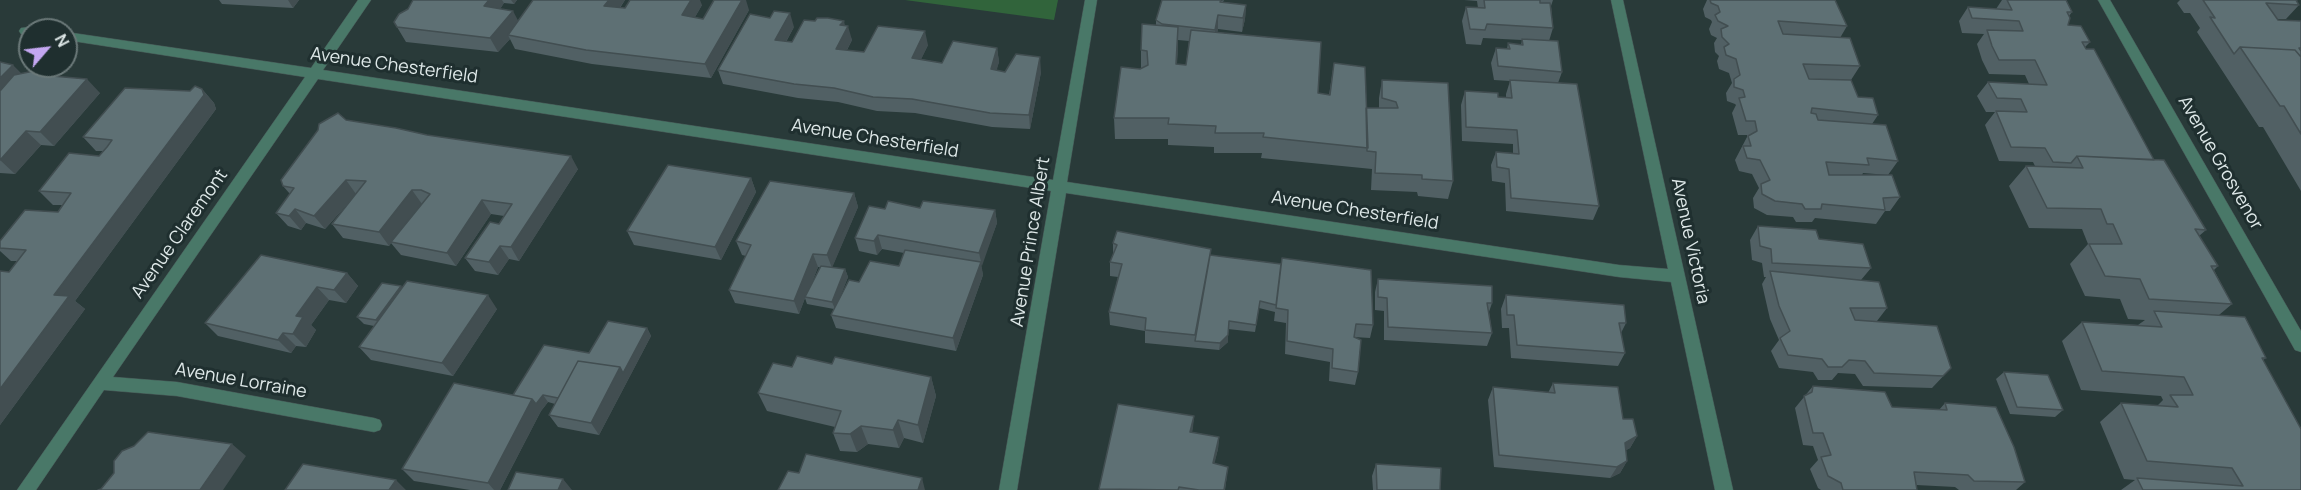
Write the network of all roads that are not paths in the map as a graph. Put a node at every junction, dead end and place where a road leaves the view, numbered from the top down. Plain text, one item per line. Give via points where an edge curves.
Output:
1 (365, 0) edge
2 (1091, 0) edge
3 (1617, 0) edge
4 (2104, 0) edge
5 (78, 38) edge
6 (315, 73) junction
7 (1060, 187) junction
8 (1678, 276) junction
9 (2301, 345) edge
10 (101, 383) junction
11 (374, 425) dead end
12 (26, 490) edge
13 (1008, 490) edge
14 (1724, 490) edge

1 - 6 street, Avenue Claremont
2 - 7 street, Avenue Prince Albert
3 - 8 street, Avenue Victoria
4 - 9 street, Avenue Grosvenor
5 - 6 street, Avenue Chesterfield
6 - 7 street, Avenue Chesterfield
6 - 10 street, Avenue Claremont
7 - 8 street, Avenue Chesterfield via 1640,274
7 - 13 street, Avenue Prince Albert
8 - 14 street, Avenue Victoria
10 - 11 street, Avenue Lorraine via 177,388
10 - 12 street, Avenue Claremont

